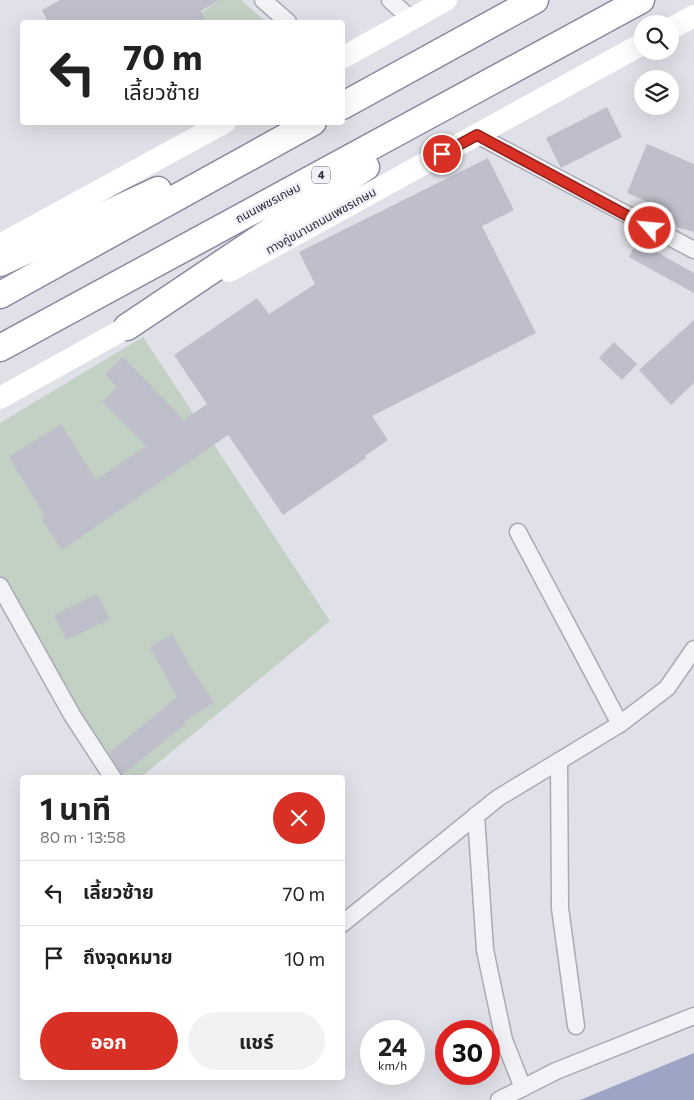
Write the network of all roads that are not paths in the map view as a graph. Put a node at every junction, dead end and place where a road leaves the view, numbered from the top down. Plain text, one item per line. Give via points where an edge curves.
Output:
1 (263, 0) edge
2 (390, 0) edge
3 (446, 0) edge
4 (535, 0) edge
5 (641, 0) edge
6 (694, 16) edge
7 (286, 20) edge
8 (412, 20) junction
9 (679, 24) edge
10 (634, 48) edge
11 (345, 56) edge
12 (500, 78) junction
13 (345, 104) edge
14 (219, 125) edge
15 (296, 125) edge
16 (308, 125) edge
17 (477, 135) junction
18 (0, 245) edge
19 (694, 250) edge
20 (0, 263) edge
21 (0, 295) edge
22 (127, 327) junction
23 (0, 348) edge
24 (0, 398) edge
25 (518, 532) dead end
26 (0, 586) edge
27 (694, 649) edge
28 (620, 724) junction
29 (559, 761) junction
30 (111, 775) edge
31 (476, 815) junction
32 (345, 922) edge
33 (694, 1016) edge
34 (576, 1026) dead end
35 (524, 1088) junction
36 (499, 1100) edge

1 - 7 street
2 - 8 street
3 - 8 main road
4 - 13 highway
5 - 12 highway, ถนนเพชรเกษม / 4
6 - 9 main road
8 - 11 main road
10 - 17 main road, ทางคู่ขนานถนนเพชรเกษม
12 - 22 highway
12 - 23 highway, ถนนเพชรเกษม / 4
14 - 18 main road
15 - 20 highway
16 - 21 highway
17 - 19 street
17 - 22 main road, ทางคู่ขนานถนนเพชรเกษม
22 - 24 main road, ทางคู่ขนานถนนเพชรเกษม
25 - 28 street
26 - 30 street via 72,715
27 - 28 street via 667,688
28 - 29 street
29 - 31 street
29 - 34 street via 560,908
31 - 32 street
31 - 35 street via 485,950 504,1040
33 - 35 street via 556,1071
35 - 36 street

